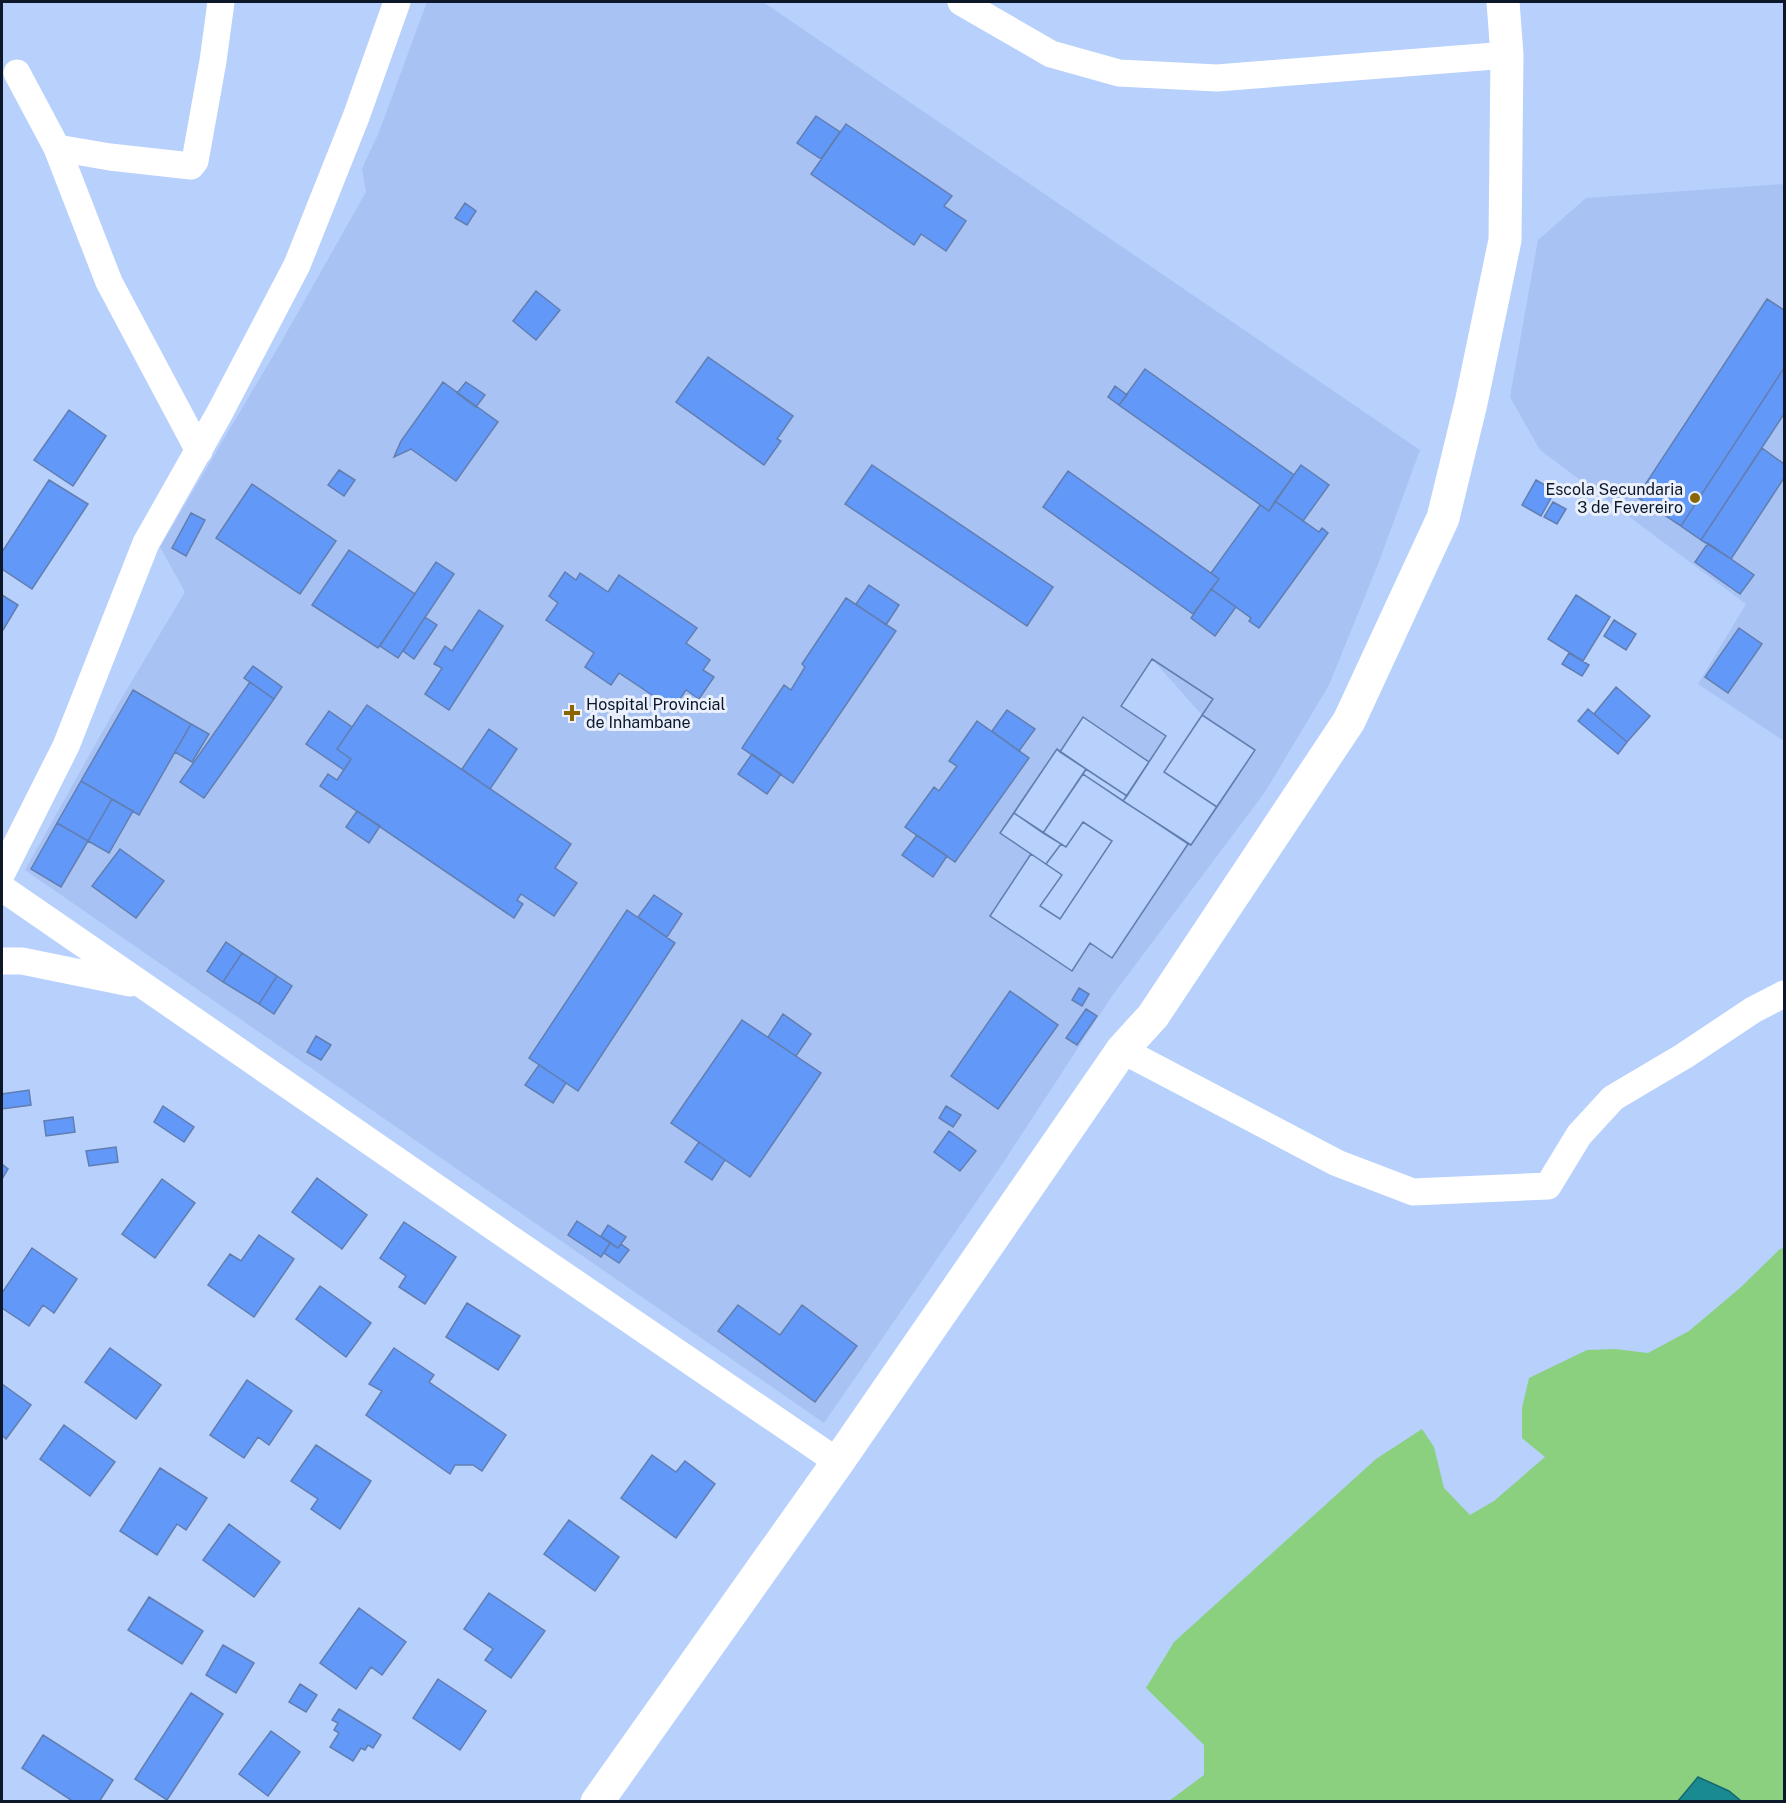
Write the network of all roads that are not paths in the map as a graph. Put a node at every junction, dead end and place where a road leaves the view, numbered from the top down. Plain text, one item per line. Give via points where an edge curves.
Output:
1 (221, 2) edge
2 (397, 2) edge
3 (961, 2) edge
4 (1503, 2) edge
5 (1507, 55) junction
6 (17, 73) dead end
7 (57, 148) junction
8 (198, 451) junction
9 (4, 860) edge
10 (2, 888) edge
11 (2, 961) edge
12 (140, 985) junction
13 (1785, 994) edge
14 (1122, 1050) junction
15 (838, 1462) junction
16 (597, 1802) edge

1 - 7 street via 195,161 191,166
2 - 8 street via 297,265
3 - 5 street via 1051,54 1119,73 1217,78
4 - 5 main road
5 - 14 main road via 1505,240 1443,518 1349,721 1153,1016
6 - 7 street
7 - 8 street via 109,282
8 - 9 street via 146,543 66,746
10 - 12 street
11 - 12 street via 21,961
12 - 15 street
13 - 14 street via 1612,1098 1578,1135 1548,1186 1413,1192 1337,1163
14 - 15 main road
15 - 16 main road

